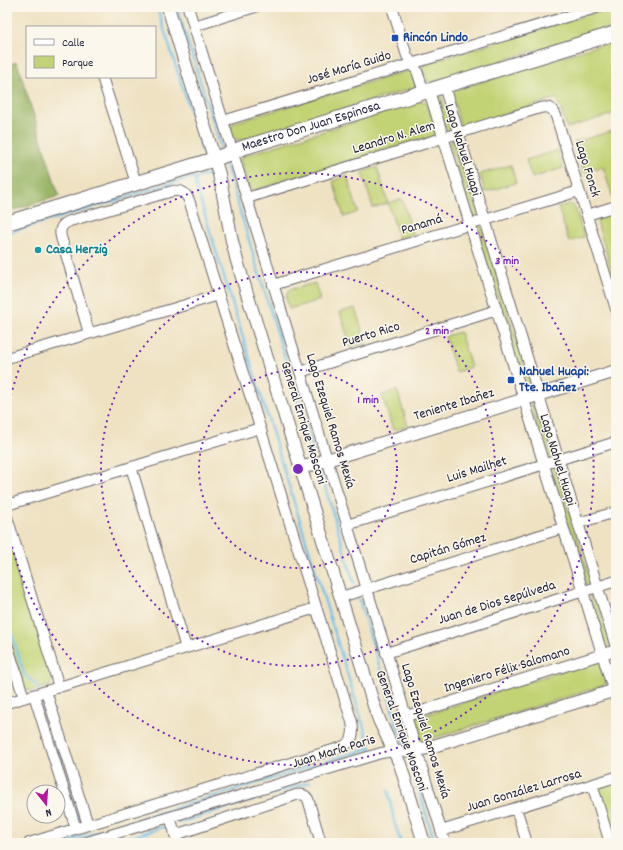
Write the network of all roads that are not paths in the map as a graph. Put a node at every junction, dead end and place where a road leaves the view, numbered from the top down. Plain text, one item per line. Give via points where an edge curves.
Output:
1 (168, 7) edge
2 (188, 7) edge
3 (255, 7) edge
4 (392, 7) edge
5 (599, 7) edge
6 (194, 26) junction
7 (616, 33) edge
8 (412, 64) junction
9 (102, 78) edge
10 (444, 86) junction
11 (426, 91) junction
12 (551, 108) joint
13 (223, 121) junction
14 (458, 133) junction
15 (444, 138) junction
16 (232, 152) junction
17 (214, 159) junction
18 (136, 183) junction
19 (579, 191) junction
20 (246, 198) junction
21 (616, 206) edge
22 (587, 215) junction
23 (485, 220) junction
24 (7, 223) edge
25 (470, 224) junction
26 (273, 285) junction
27 (218, 295) junction
28 (616, 309) edge
29 (497, 310) junction
30 (89, 333) junction
31 (7, 358) edge
32 (616, 371) edge
33 (300, 372) junction
34 (538, 394) junction
35 (524, 399) junction
36 (260, 428) junction
37 (616, 442) edge
38 (558, 459) junction
39 (327, 460) junction
40 (544, 464) junction
41 (131, 467) junction
42 (301, 468) junction
43 (7, 505) edge
44 (616, 512) edge
45 (7, 518) edge
46 (578, 523) junction
47 (347, 525) junction
48 (563, 528) junction
49 (616, 581) edge
50 (598, 587) junction
51 (366, 588) junction
52 (583, 591) junction
53 (341, 596) junction
54 (316, 608) junction
55 (7, 644) edge
56 (616, 647) edge
57 (186, 648) junction
58 (616, 650) edge
59 (386, 653) junction
60 (602, 654) junction
61 (59, 687) junction
62 (46, 691) junction
63 (615, 694) edge
64 (34, 695) junction
65 (24, 698) junction
66 (7, 703) edge
67 (406, 716) junction
68 (416, 750) junction
69 (394, 751) junction
70 (616, 777) edge
71 (592, 784) junction
72 (516, 808) junction
73 (170, 817) junction
74 (88, 825) junction
75 (76, 829) junction
76 (441, 831) junction
77 (177, 839) edge
78 (29, 843) edge
79 (84, 843) edge
80 (321, 843) edge
81 (424, 843) edge
82 (445, 843) edge
83 (527, 843) edge
84 (610, 843) edge

1 - 17 street, General Enrique Mosconi
2 - 6 street, Lago Ezequiel Ramos Mexía
3 - 6 street
4 - 8 street, Lago Nahuel Huapi via 407,56
5 - 8 street, José María Guido
6 - 13 street, Lago Ezequiel Ramos Mexía
7 - 10 main road, Maestro Don Juan Espinosa
8 - 11 street, Lago Nahuel Huapi
8 - 13 street, José María Guido
9 - 18 street
10 - 11 main road, Maestro Don Juan Espinosa
10 - 14 street, Lago Nahuel Huapi
11 - 15 street, Lago Nahuel Huapi
11 - 16 main road, Maestro Don Juan Espinosa
12 - 14 street, Leandro N. Alem via 540,108
12 - 19 street, Lago Fonck via 556,116
13 - 16 street, Lago Ezequiel Ramos Mexía
14 - 15 street, Leandro N. Alem
14 - 23 street, Lago Nahuel Huapi
15 - 20 street, Leandro N. Alem
15 - 25 street, Lago Nahuel Huapi
16 - 17 main road, Maestro Don Juan Espinosa
16 - 20 street, Lago Ezequiel Ramos Mexía
17 - 18 main road, Maestro Don Juan Espinosa
17 - 42 street, General Enrique Mosconi via 235,255
18 - 24 main road, Maestro Don Juan Espinosa
19 - 22 street, Lago Fonck
19 - 23 street, Panamá
20 - 26 street, Lago Ezequiel Ramos Mexía
21 - 22 street
22 - 28 street, Lago Fonck
23 - 25 street, Panamá
23 - 34 street, Lago Nahuel Huapi
25 - 26 street, Panamá
25 - 29 street, Lago Nahuel Huapi
26 - 33 street, Lago Ezequiel Ramos Mexía
27 - 30 street
27 - 30 street via 189,200 182,192 172,191 70,221 60,230 61,237
27 - 36 street
29 - 33 street, Puerto Rico
29 - 35 street, Lago Nahuel Huapi
30 - 31 street
32 - 34 street, Teniente Ibañez
33 - 39 street, Lago Ezequiel Ramos Mexía
34 - 35 street, Teniente Ibañez
34 - 38 street, Lago Nahuel Huapi
35 - 39 street, Teniente Ibañez
35 - 40 street, Lago Nahuel Huapi
36 - 41 street
36 - 54 street
37 - 38 street, Luis Mailhet
38 - 40 street, Luis Mailhet
38 - 46 street, Lago Nahuel Huapi
39 - 42 street, Teniente Ibañez
39 - 47 street, Lago Ezequiel Ramos Mexía
40 - 47 street, Luis Mailhet
40 - 48 street, Lago Nahuel Huapi
41 - 43 street
41 - 57 street
42 - 53 street, General Enrique Mosconi
44 - 46 street
45 - 61 street
46 - 50 street, Lago Nahuel Huapi
47 - 51 street, Lago Ezequiel Ramos Mexía
48 - 51 street, Capitán Gómez
48 - 52 street, Lago Nahuel Huapi
49 - 50 street, Juan de Dios Sepúlveda
50 - 52 street, Juan de Dios Sepúlveda
50 - 56 street, Lago Nahuel Huapi
51 - 53 street, Capitán Gómez
51 - 59 street, Lago Ezequiel Ramos Mexía
52 - 59 street, Juan de Dios Sepúlveda
52 - 60 street, Lago Nahuel Huapi
53 - 69 street, General Enrique Mosconi via 378,718
54 - 57 street
54 - 74 street via 352,726 353,735 349,743 336,750
55 - 65 street
57 - 61 street
58 - 60 street, Ingeniero Félix Salomano
59 - 67 street, Lago Ezequiel Ramos Mexía
60 - 63 street, Lago Nahuel Huapi
60 - 67 street, Ingeniero Félix Salomano
61 - 62 street
62 - 64 street
62 - 74 street
63 - 68 street, Juan María Paris
64 - 65 street
64 - 75 street
65 - 66 street
67 - 68 street, Lago Ezequiel Ramos Mexía
68 - 69 street, Juan María Paris
68 - 76 street, Lago Ezequiel Ramos Mexía
69 - 73 street, Juan María Paris
69 - 81 street, General Enrique Mosconi
70 - 71 street, Juan González Larrosa
71 - 72 street, Juan González Larrosa
71 - 84 street
72 - 76 street, Juan González Larrosa
72 - 83 street
73 - 77 street
73 - 79 street, Juan María Paris
74 - 75 street
75 - 78 street
76 - 82 street, Lago Ezequiel Ramos Mexía
77 - 80 street via 301,794 308,799

